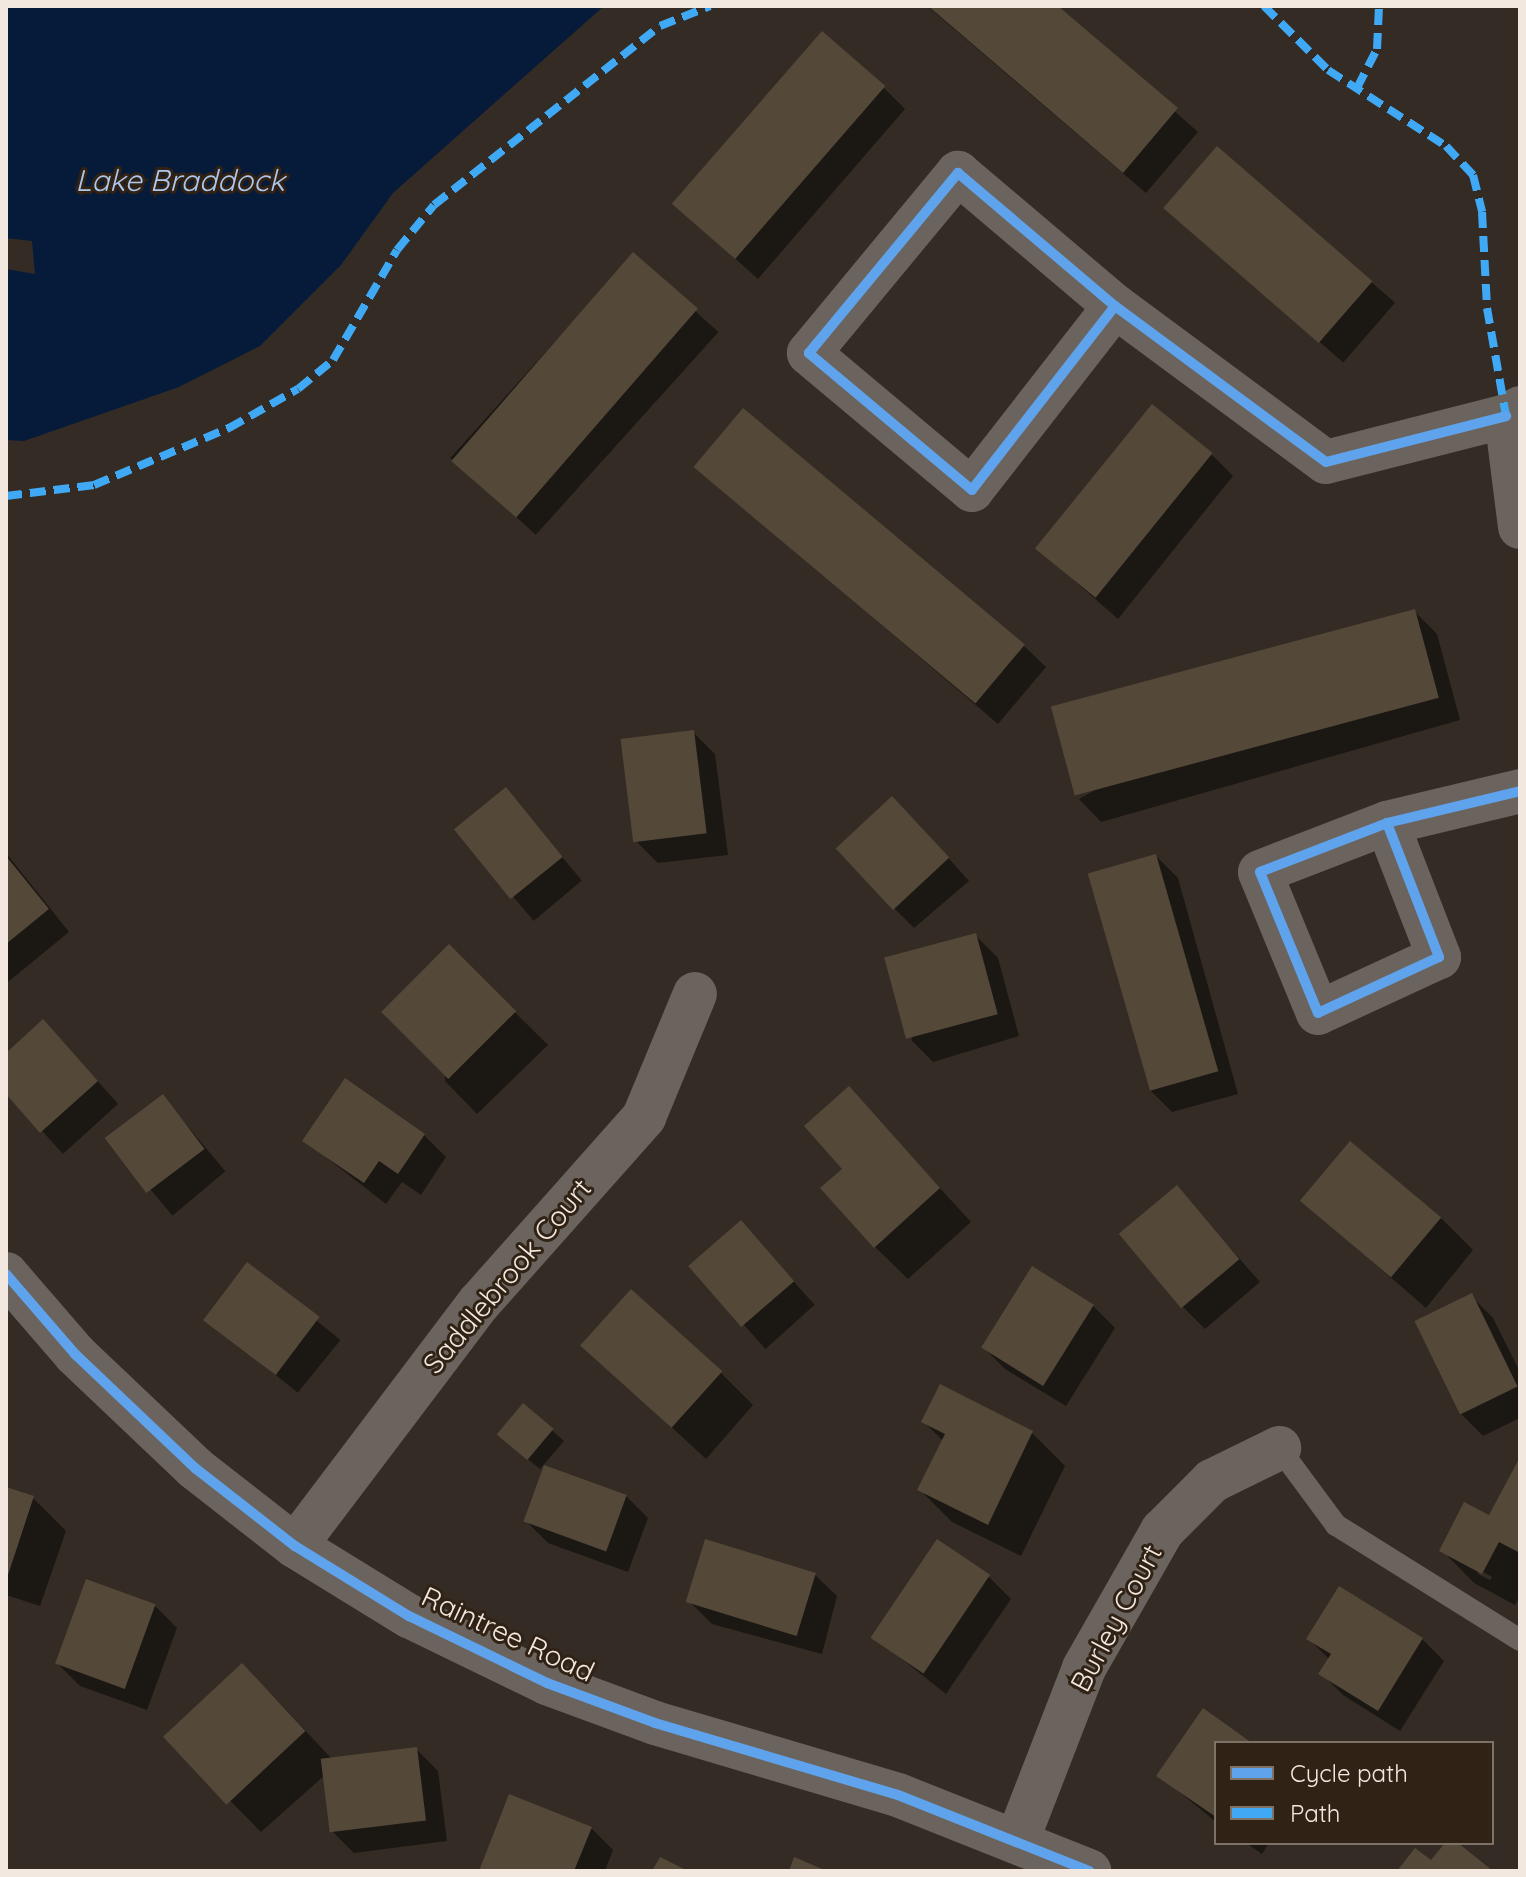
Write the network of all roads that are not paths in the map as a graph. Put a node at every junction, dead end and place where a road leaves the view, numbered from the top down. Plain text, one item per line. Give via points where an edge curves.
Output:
1 (1115, 306) junction
2 (1513, 412) edge
3 (1520, 527) edge
4 (1520, 791) edge
5 (1387, 823) junction
6 (695, 994) dead end
7 (6, 1274) edge
8 (1279, 1448) joint
9 (295, 1546) junction
10 (1520, 1640) edge
11 (1017, 1841) junction
12 (1089, 1871) edge

1 - 1 street via 972,490 809,353 958,173
1 - 2 street via 1326,462
2 - 3 street
4 - 5 street
5 - 5 street via 1260,872 1318,1013 1439,957
6 - 9 street, Saddlebrook Court via 644,1117 479,1303
7 - 9 street, Raintree Road via 130,1410
8 - 10 lane via 1336,1525
8 - 11 street, Burley Court via 1212,1481 1162,1531 1084,1668
9 - 11 street, Raintree Road via 409,1616 547,1683 655,1723 898,1795
11 - 12 street, Raintree Road

